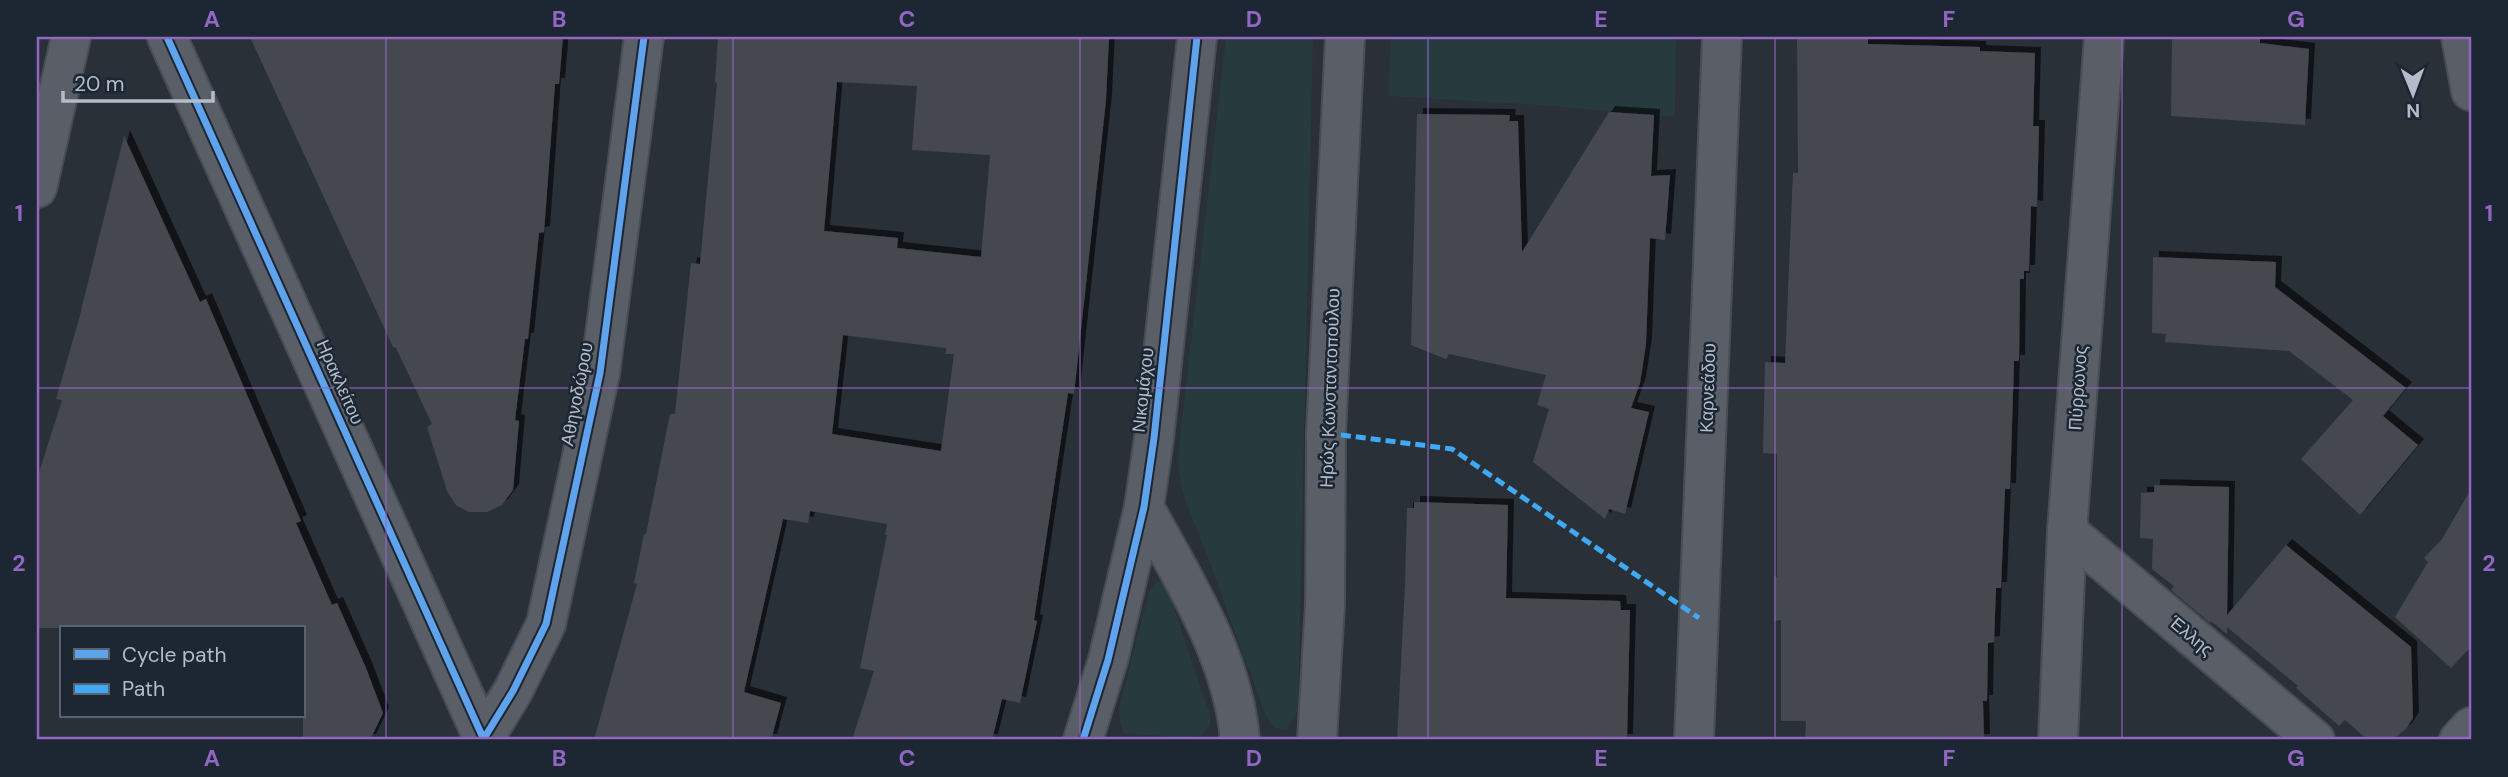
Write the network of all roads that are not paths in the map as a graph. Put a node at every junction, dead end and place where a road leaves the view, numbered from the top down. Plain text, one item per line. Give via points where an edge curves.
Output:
1 (71, 37) edge
2 (167, 37) edge
3 (644, 37) edge
4 (1196, 37) edge
5 (1345, 37) edge
6 (1722, 37) edge
7 (2104, 37) edge
8 (2461, 37) edge
9 (2471, 91) edge
10 (37, 188) edge
11 (1144, 507) junction
12 (2067, 531) junction
13 (2471, 727) edge
14 (483, 740) edge
15 (1083, 740) edge
16 (1240, 740) edge
17 (1317, 740) edge
18 (1694, 740) edge
19 (2058, 740) edge
20 (2315, 740) edge
21 (2459, 740) edge

1 - 10 street
2 - 14 street, Ηρακλείτου
3 - 14 street, Αθηνοδώρου via 600,373 546,625
4 - 11 street, Νικομάχου
5 - 17 street, Ηρώς Κωνσταντοπούλου
6 - 18 street, Καρνεάδου
7 - 12 street, Πύρρωνος
8 - 9 street
11 - 15 street, Νικομάχου via 1108,660
11 - 16 street via 1208,629 1228,684
12 - 19 street, Πύρρωνος
12 - 20 street, Έλλης
13 - 21 street

